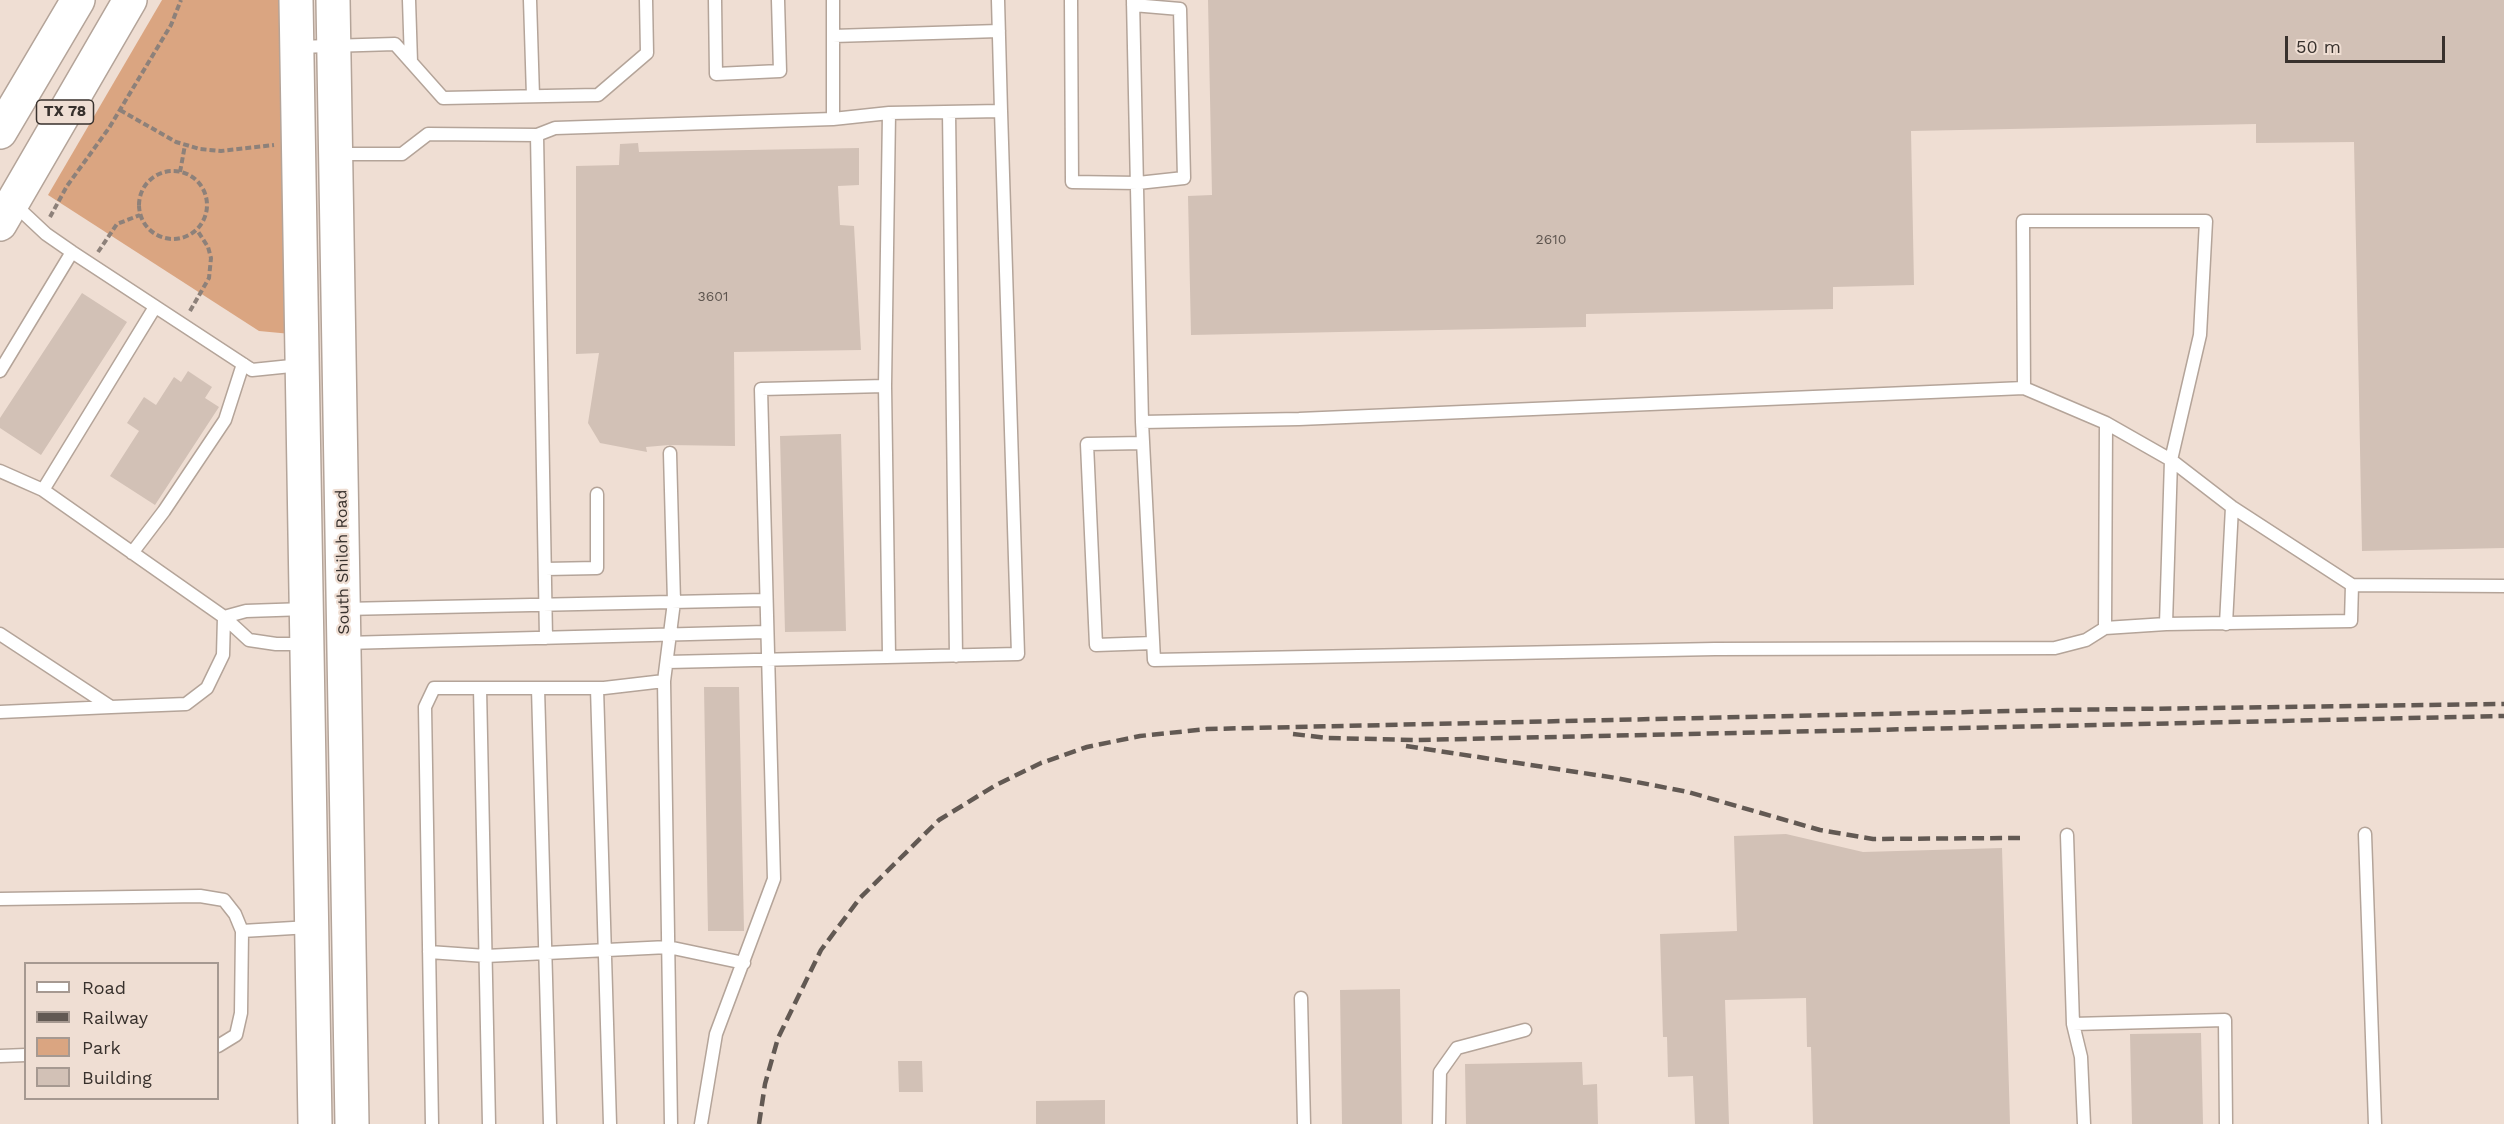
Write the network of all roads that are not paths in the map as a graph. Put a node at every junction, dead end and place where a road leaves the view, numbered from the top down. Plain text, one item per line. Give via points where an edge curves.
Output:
1 (78, 0) edge
2 (130, 0) edge
3 (296, 0) edge
4 (333, 0) edge
5 (409, 0) edge
6 (530, 0) edge
7 (646, 0) edge
8 (715, 0) edge
9 (778, 0) edge
10 (832, 0) edge
11 (998, 0) edge
12 (1071, 0) edge
13 (1133, 3) edge
14 (999, 31) junction
15 (833, 36) junction
16 (334, 45) junction
17 (297, 48) junction
18 (411, 62) junction
19 (533, 96) junction
20 (949, 111) junction
21 (1001, 111) junction
22 (889, 113) junction
23 (833, 119) junction
24 (0, 132) edge
25 (537, 135) junction
26 (336, 153) junction
27 (1138, 183) junction
28 (4, 208) edge
29 (72, 252) junction
30 (155, 307) junction
31 (243, 364) junction
32 (302, 364) junction
33 (0, 371) edge
34 (885, 386) junction
35 (2024, 388) junction
36 (1142, 422) junction
37 (2106, 423) junction
38 (1143, 443) junction
39 (670, 453) dead end
40 (2171, 460) junction
41 (0, 471) edge
42 (43, 490) junction
43 (597, 494) dead end
44 (2232, 507) junction
45 (132, 553) junction
46 (545, 569) junction
47 (2352, 585) junction
48 (2504, 586) edge
49 (765, 600) junction
50 (674, 602) junction
51 (545, 604) junction
52 (306, 609) junction
53 (344, 609) junction
54 (224, 617) junction
55 (2166, 624) junction
56 (2226, 624) junction
57 (2105, 628) junction
58 (766, 632) junction
59 (0, 634) edge
60 (671, 635) junction
61 (546, 638) junction
62 (344, 643) junction
63 (1153, 643) junction
64 (307, 644) junction
65 (889, 656) junction
66 (956, 656) junction
67 (767, 661) junction
68 (667, 662) junction
69 (664, 681) junction
70 (480, 688) junction
71 (538, 688) junction
72 (597, 688) junction
73 (111, 707) junction
74 (0, 712) edge
75 (2365, 834) dead end
76 (2067, 835) dead end
77 (0, 899) edge
78 (311, 927) junction
79 (242, 931) junction
80 (668, 947) junction
81 (605, 951) junction
82 (429, 952) junction
83 (545, 953) junction
84 (486, 957) junction
85 (744, 963) junction
86 (1301, 998) dead end
87 (2073, 1024) junction
88 (1525, 1030) dead end
89 (219, 1046) edge
90 (24, 1055) edge
91 (0, 1056) edge
92 (315, 1124) edge
93 (352, 1124) edge
94 (432, 1124) edge
95 (489, 1124) edge
96 (550, 1124) edge
97 (610, 1124) edge
98 (671, 1124) edge
99 (701, 1124) edge
100 (1304, 1124) edge
101 (1439, 1124) edge
102 (2084, 1124) edge
103 (2226, 1124) edge
104 (2375, 1124) edge

1 - 24 main road, TX 78
2 - 28 main road, TX 78
3 - 17 main road
4 - 16 main road, South Shiloh Road
5 - 18 lane
6 - 19 lane
7 - 19 lane via 647,53 598,95
8 - 9 lane via 716,74 780,71
10 - 15 lane
11 - 14 lane
12 - 27 lane via 1072,182
13 - 27 lane
13 - 27 lane via 1180,9 1184,178
14 - 15 lane
14 - 21 lane
15 - 23 lane
16 - 17 lane
16 - 18 lane via 395,44
16 - 26 main road, South Shiloh Road
17 - 32 main road
18 - 19 lane via 443,98
20 - 21 lane
20 - 22 lane
20 - 66 lane
21 - 66 lane via 1018,654
22 - 23 lane
22 - 34 lane
23 - 25 lane via 555,128
25 - 26 lane via 428,135 402,154
25 - 46 lane
26 - 53 main road, South Shiloh Road
27 - 36 lane
28 - 29 lane
29 - 30 lane
29 - 33 lane
30 - 31 lane
30 - 42 lane
31 - 32 lane via 252,370
31 - 45 lane via 225,420
32 - 52 main road
34 - 49 lane via 761,389
34 - 65 lane
35 - 36 lane via 1299,419
35 - 37 lane
35 - 40 lane via 2022,221 2206,221 2200,335
36 - 38 lane
37 - 40 lane
37 - 57 lane
38 - 63 lane
38 - 63 lane via 1087,444 1096,645
39 - 50 lane
40 - 44 lane
40 - 55 lane
41 - 42 lane
42 - 45 lane
43 - 46 lane via 597,568
44 - 47 lane
44 - 56 lane
45 - 54 lane
46 - 51 lane
47 - 48 lane
47 - 56 lane via 2351,621
49 - 50 lane
49 - 58 lane
50 - 51 lane
50 - 60 lane
51 - 53 lane
51 - 61 lane
52 - 53 main road
52 - 54 lane via 246,611
52 - 64 main road
53 - 62 main road, South Shiloh Road
54 - 64 lane via 249,640
54 - 73 lane via 223,655 207,688 186,704
55 - 56 lane
55 - 57 lane
57 - 63 lane via 2086,640 2055,648 1703,649 1154,660
58 - 60 lane
58 - 67 lane
59 - 73 lane
60 - 61 lane
60 - 68 lane
61 - 62 lane
62 - 64 main road
62 - 93 main road, South Shiloh Road
64 - 78 main road
65 - 66 lane
65 - 67 lane
67 - 68 lane
67 - 85 lane via 774,879
68 - 69 lane
69 - 72 lane
69 - 80 lane
70 - 71 lane
70 - 82 lane via 434,688 425,707
70 - 84 lane
71 - 72 lane
71 - 83 lane
72 - 81 lane
73 - 74 lane
75 - 104 lane
76 - 87 lane
77 - 79 lane via 200,896 224,900
78 - 79 lane
78 - 92 main road
79 - 89 lane via 241,1013 236,1035
80 - 81 lane
80 - 85 lane
80 - 98 lane
81 - 83 lane
81 - 97 lane
82 - 84 lane
82 - 94 lane
83 - 84 lane
83 - 96 lane
84 - 95 lane
85 - 99 lane via 716,1034
86 - 100 lane
87 - 102 lane via 2081,1057
87 - 103 lane via 2225,1020
88 - 101 lane via 1457,1048 1440,1072
90 - 91 lane

